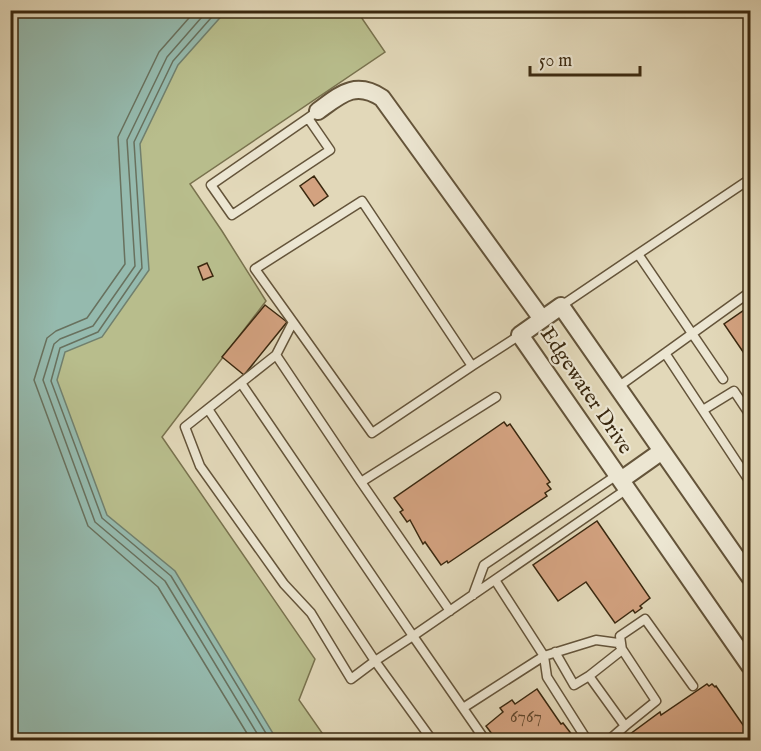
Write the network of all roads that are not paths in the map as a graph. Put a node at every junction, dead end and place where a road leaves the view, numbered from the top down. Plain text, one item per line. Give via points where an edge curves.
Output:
1 (313, 115) junction
2 (750, 179) edge
3 (638, 254) junction
4 (750, 292) edge
5 (561, 306) junction
6 (542, 319) junction
7 (293, 322) junction
8 (693, 334) junction
9 (520, 335) junction
10 (665, 353) junction
11 (276, 355) junction
12 (472, 366) junction
13 (723, 379) dead end
14 (241, 383) junction
15 (618, 387) junction
16 (496, 397) dead end
17 (208, 409) junction
18 (703, 410) junction
19 (750, 415) edge
20 (662, 451) junction
21 (622, 481) junction
22 (361, 482) junction
23 (750, 482) edge
24 (750, 577) edge
25 (495, 580) junction
26 (473, 595) junction
27 (450, 611) junction
28 (413, 636) junction
29 (622, 651) junction
30 (555, 652) junction
31 (544, 656) junction
32 (375, 661) junction
33 (750, 666) edge
34 (589, 676) junction
35 (693, 687) dead end
36 (463, 708) junction
37 (625, 726) junction
38 (432, 741) edge
39 (486, 741) edge
40 (587, 741) edge
41 (609, 741) edge

1 - 1 lane via 211,185 232,216 330,150
1 - 6 street via 345,92 360,89 382,98
2 - 3 lane
3 - 5 lane
3 - 8 lane
4 - 8 lane
5 - 6 street, Edgewater Drive
5 - 15 street, Edgewater Drive
6 - 9 street, Edgewater Drive
7 - 11 lane
7 - 12 lane via 372,433
7 - 12 lane via 255,270 362,201
8 - 10 lane
8 - 13 lane
9 - 12 lane
9 - 21 street, Edgewater Drive
10 - 15 lane
10 - 18 lane
11 - 14 lane
11 - 22 lane
14 - 17 lane
14 - 28 lane
15 - 20 street, Edgewater Drive
16 - 22 lane
17 - 32 lane
17 - 32 lane via 185,427 200,466 284,584 311,613 351,679
18 - 19 lane via 734,391
18 - 23 lane
20 - 21 street
20 - 24 street, Edgewater Drive
21 - 25 lane
21 - 26 lane via 484,565
21 - 33 street, Edgewater Drive
22 - 27 lane
25 - 26 lane
25 - 31 lane
26 - 27 lane
27 - 28 lane
28 - 32 lane
28 - 36 lane
29 - 30 lane via 618,644 596,640
29 - 34 lane
29 - 35 lane via 620,636 645,619
29 - 37 lane via 656,701
30 - 31 lane
30 - 34 lane via 574,685
31 - 36 lane
31 - 40 lane via 547,677
32 - 38 lane
34 - 37 lane
36 - 39 lane
37 - 41 lane

